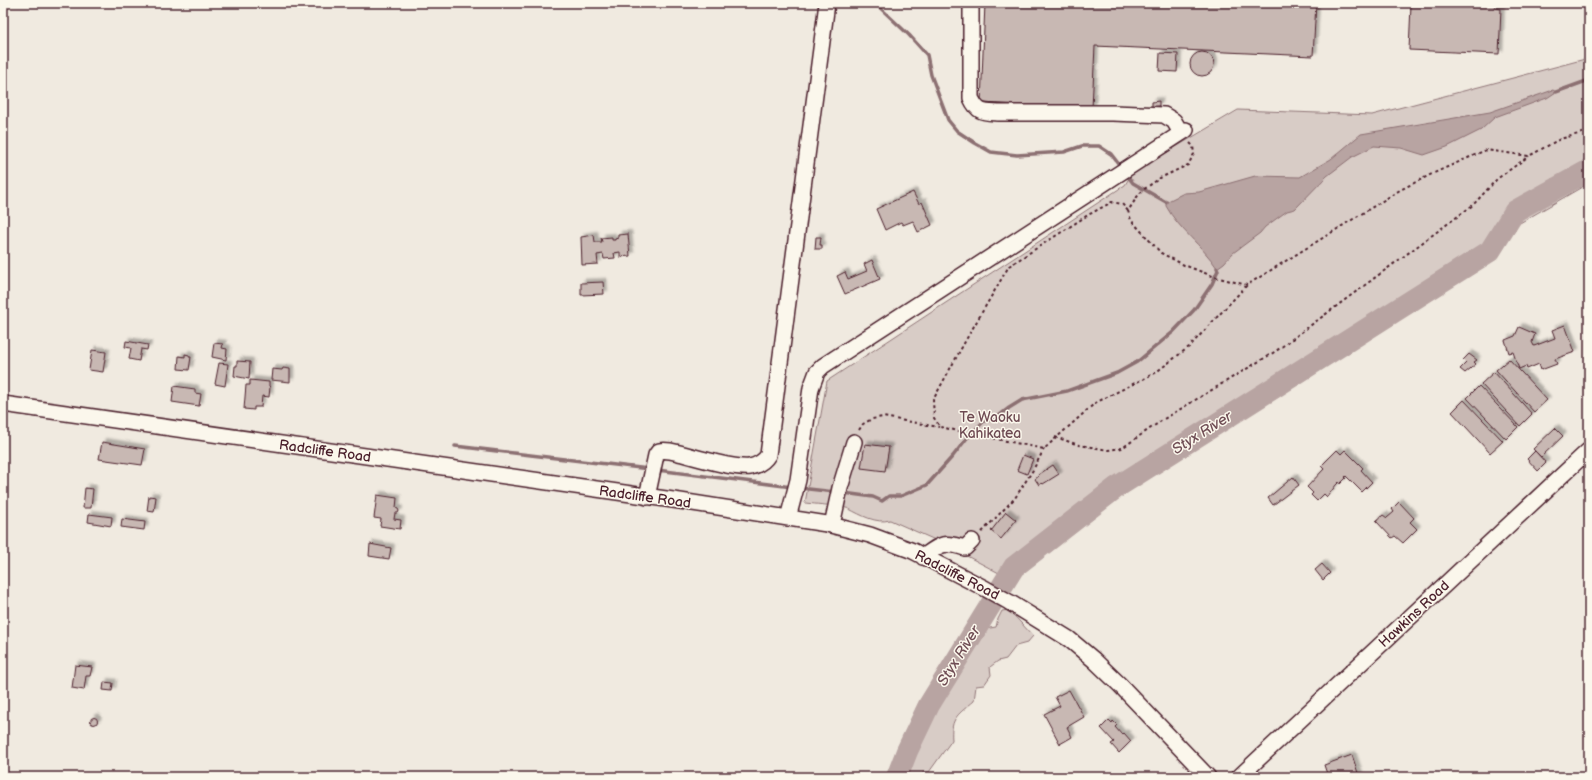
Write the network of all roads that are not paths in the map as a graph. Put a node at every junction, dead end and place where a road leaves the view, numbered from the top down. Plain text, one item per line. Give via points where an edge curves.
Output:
1 (826, 3) edge
2 (969, 4) edge
3 (3, 404) edge
4 (854, 442) road end
5 (1589, 450) edge
6 (647, 497) junction
7 (788, 518) junction
8 (832, 526) junction
9 (972, 541) road end
10 (924, 557) junction
11 (1208, 777) edge
12 (1239, 777) edge

1 - 6 street via 768,455 761,463 749,467 669,450 659,451
2 - 7 street via 971,98 975,107 984,112 998,113 1164,115 1184,132 823,366 817,372 811,388 796,486
3 - 6 street, Radcliffe Road
4 - 8 street
5 - 12 street, Hawkins Road
6 - 7 street, Radcliffe Road
7 - 8 street, Radcliffe Road
8 - 10 street, Radcliffe Road via 870,535
9 - 10 street via 965,548 940,544
10 - 11 street, Radcliffe Road via 1009,602 1069,639 1094,660

